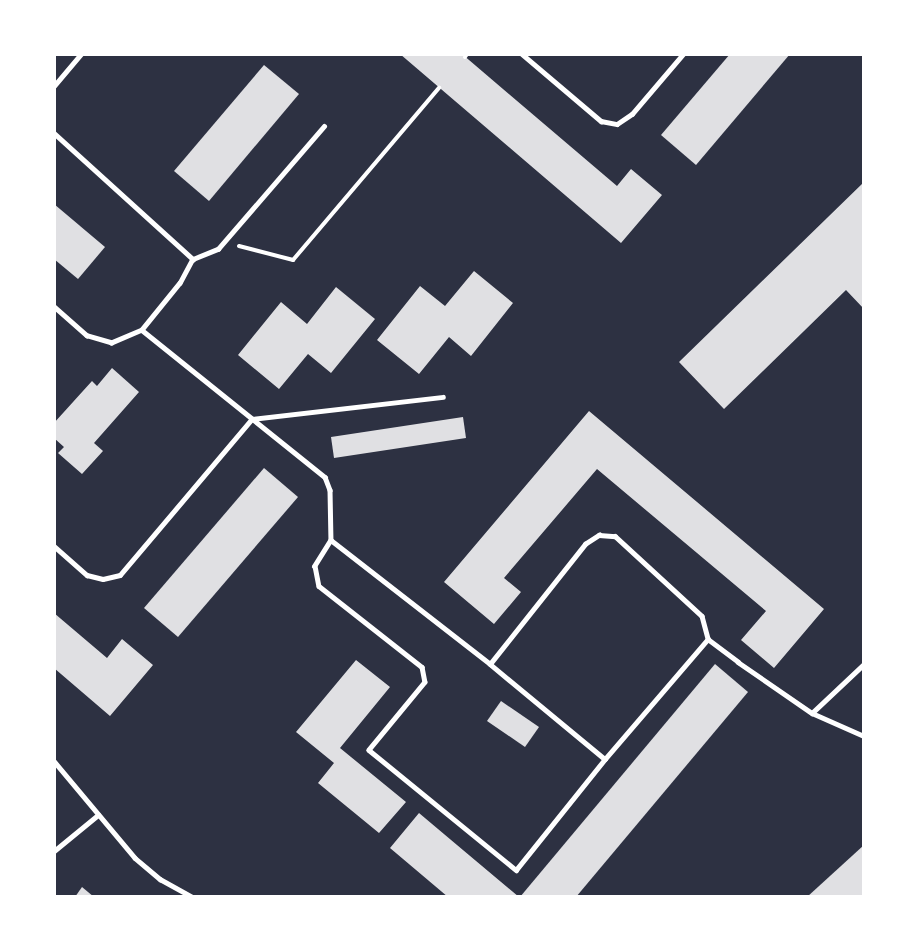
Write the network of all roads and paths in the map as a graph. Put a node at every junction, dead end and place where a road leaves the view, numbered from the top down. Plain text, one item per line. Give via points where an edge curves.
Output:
1 (81, 54) edge
2 (522, 54) edge
3 (683, 54) edge
4 (54, 86) edge
5 (439, 88) dead end
6 (324, 126) dead end
7 (54, 133) edge
8 (225, 242) junction
9 (193, 259) junction
10 (54, 308) edge
11 (142, 330) junction
12 (443, 397) dead end
13 (252, 419) junction
14 (331, 540) junction
15 (54, 546) edge
16 (708, 639) junction
17 (490, 664) junction
18 (864, 664) edge
19 (812, 713) junction
20 (864, 736) edge
21 (605, 759) junction
22 (54, 761) edge
23 (98, 815) junction
24 (54, 851) edge
25 (193, 897) edge

1 - 4 lane
2 - 3 lane via 601,121 617,123 632,114
5 - 8 path via 293,260
6 - 8 lane
7 - 9 lane
8 - 9 lane
9 - 11 lane via 180,283
10 - 11 lane via 87,336 112,343
11 - 13 lane
12 - 13 lane
13 - 14 lane via 325,477 330,489
13 - 15 lane via 120,575 103,579 87,575
14 - 17 lane
14 - 21 lane via 315,566 319,586 422,667 425,682 369,750 516,870
16 - 17 lane via 702,616 615,536 599,535 585,544
16 - 19 lane
16 - 21 lane
17 - 21 lane
18 - 19 lane
19 - 20 lane
22 - 23 lane
23 - 24 lane
23 - 25 lane via 135,858 160,879

